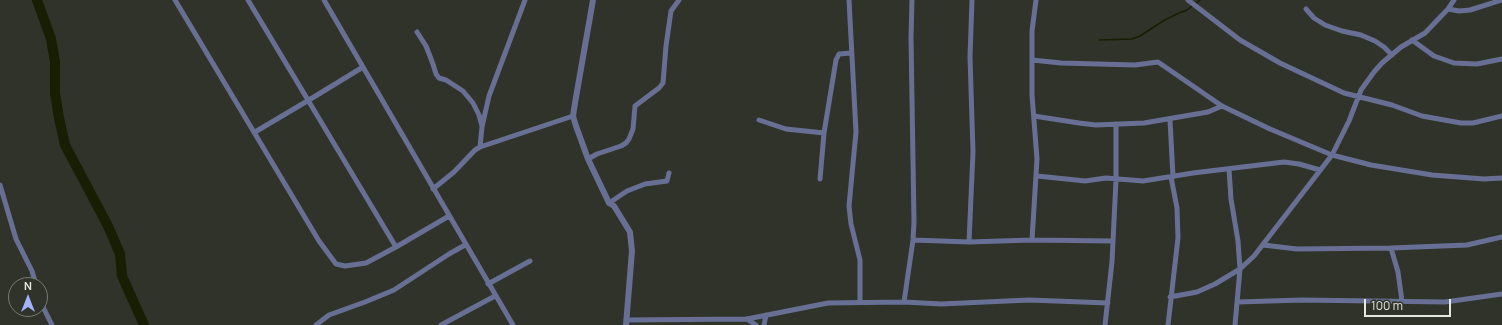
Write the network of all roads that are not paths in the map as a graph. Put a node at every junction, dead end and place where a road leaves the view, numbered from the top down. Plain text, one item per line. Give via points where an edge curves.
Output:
1 (175, 0) edge
2 (248, 0) edge
3 (324, 0) edge
4 (525, 0) edge
5 (593, 0) edge
6 (679, 0) edge
7 (849, 0) edge
8 (912, 0) edge
9 (972, 0) edge
10 (1036, 0) edge
11 (1188, 0) edge
12 (1454, 0) edge
13 (1502, 0) edge
14 (1306, 9) dead end
15 (1448, 9) junction
16 (417, 32) dead end
17 (1412, 40) junction
18 (851, 53) junction
19 (1392, 54) junction
20 (1502, 59) edge
21 (1032, 60) junction
22 (362, 67) junction
23 (1358, 97) junction
24 (309, 100) junction
25 (1222, 106) junction
26 (573, 116) junction
27 (1034, 116) junction
28 (1502, 116) edge
29 (759, 120) dead end
30 (1170, 120) junction
31 (1116, 124) junction
32 (482, 127) junction
33 (254, 132) junction
34 (824, 133) junction
35 (480, 147) junction
36 (1332, 155) junction
37 (588, 159) junction
38 (1229, 169) junction
39 (1320, 170) junction
40 (670, 173) dead end
41 (1037, 176) junction
42 (1172, 177) junction
43 (1502, 178) edge
44 (820, 179) dead end
45 (1116, 180) junction
46 (0, 185) edge
47 (433, 189) junction
48 (609, 203) junction
49 (448, 216) junction
50 (1502, 237) edge
51 (913, 240) junction
52 (1032, 240) junction
53 (1113, 241) junction
54 (969, 242) junction
55 (465, 245) junction
56 (1263, 246) junction
57 (396, 247) junction
58 (1391, 248) junction
59 (530, 261) dead end
60 (1240, 269) junction
61 (34, 277) edge
62 (488, 284) junction
63 (1502, 294) edge
64 (495, 296) junction
65 (1170, 297) junction
66 (1402, 301) junction
67 (860, 302) junction
68 (904, 302) junction
69 (1238, 302) junction
70 (1108, 303) junction
71 (766, 315) junction
72 (746, 319) junction
73 (714, 322) edge
74 (626, 323) edge
75 (316, 325) edge
76 (441, 325) edge
77 (513, 325) edge
78 (756, 325) edge
79 (764, 325) edge
80 (1105, 325) edge
81 (1168, 325) edge
82 (1235, 325) edge

1 - 33 street
2 - 24 street
3 - 22 street
4 - 32 street via 489,96
5 - 26 street
6 - 37 street via 671,11 663,82 635,106 633,129 629,140 621,146
7 - 18 street
8 - 51 street
9 - 54 street via 970,57 973,145
10 - 21 street
11 - 23 street via 1229,33 1263,54 1331,88
12 - 15 street
13 - 15 street via 1470,10
14 - 19 street via 1325,25 1375,41
15 - 17 street via 1425,33
16 - 32 street via 426,46 436,74 463,91 473,103
17 - 19 street
17 - 20 street via 1434,56 1454,63 1477,64
18 - 34 street via 839,54 836,60
18 - 67 street via 856,132 849,206 860,260
19 - 23 street via 1374,72
21 - 25 street via 1135,65 1158,62
21 - 27 street
22 - 24 street
22 - 47 street
23 - 28 street via 1392,104 1422,116 1461,124
23 - 36 street
24 - 33 street
24 - 57 street
25 - 30 street via 1208,112
25 - 36 street
26 - 35 street
26 - 37 street
27 - 31 street via 1079,123
27 - 41 street
29 - 34 street via 786,129
30 - 31 street
30 - 42 street
31 - 45 street
32 - 35 street
33 - 57 street via 319,241 336,264 366,264
34 - 44 street
35 - 47 street
36 - 39 street
36 - 43 street via 1371,165 1432,175
37 - 48 street
38 - 39 street via 1284,162
38 - 42 street
38 - 60 street
39 - 56 street
40 - 48 street via 667,181 645,184
41 - 45 street via 1085,181 1106,178
41 - 52 street
42 - 45 street via 1143,181
42 - 65 street via 1178,238
45 - 53 street
46 - 61 street via 16,239
47 - 49 street
48 - 74 street via 614,206 631,238
49 - 55 street
49 - 57 street
50 - 58 street via 1467,245
51 - 54 street
51 - 68 street
52 - 53 street
52 - 54 street
53 - 70 street
55 - 62 street
55 - 75 street via 394,290 329,315
56 - 58 street via 1303,249
56 - 60 street
58 - 66 street
59 - 62 street
60 - 65 street via 1205,289
60 - 69 street
62 - 64 street
63 - 66 street via 1445,302
64 - 76 street
64 - 77 street
65 - 81 street
66 - 69 street
67 - 68 street
67 - 71 street via 817,304
68 - 70 street via 962,304 1029,300
69 - 82 street
70 - 80 street
71 - 72 street
71 - 79 street
72 - 73 street
72 - 78 street
73 - 74 street

